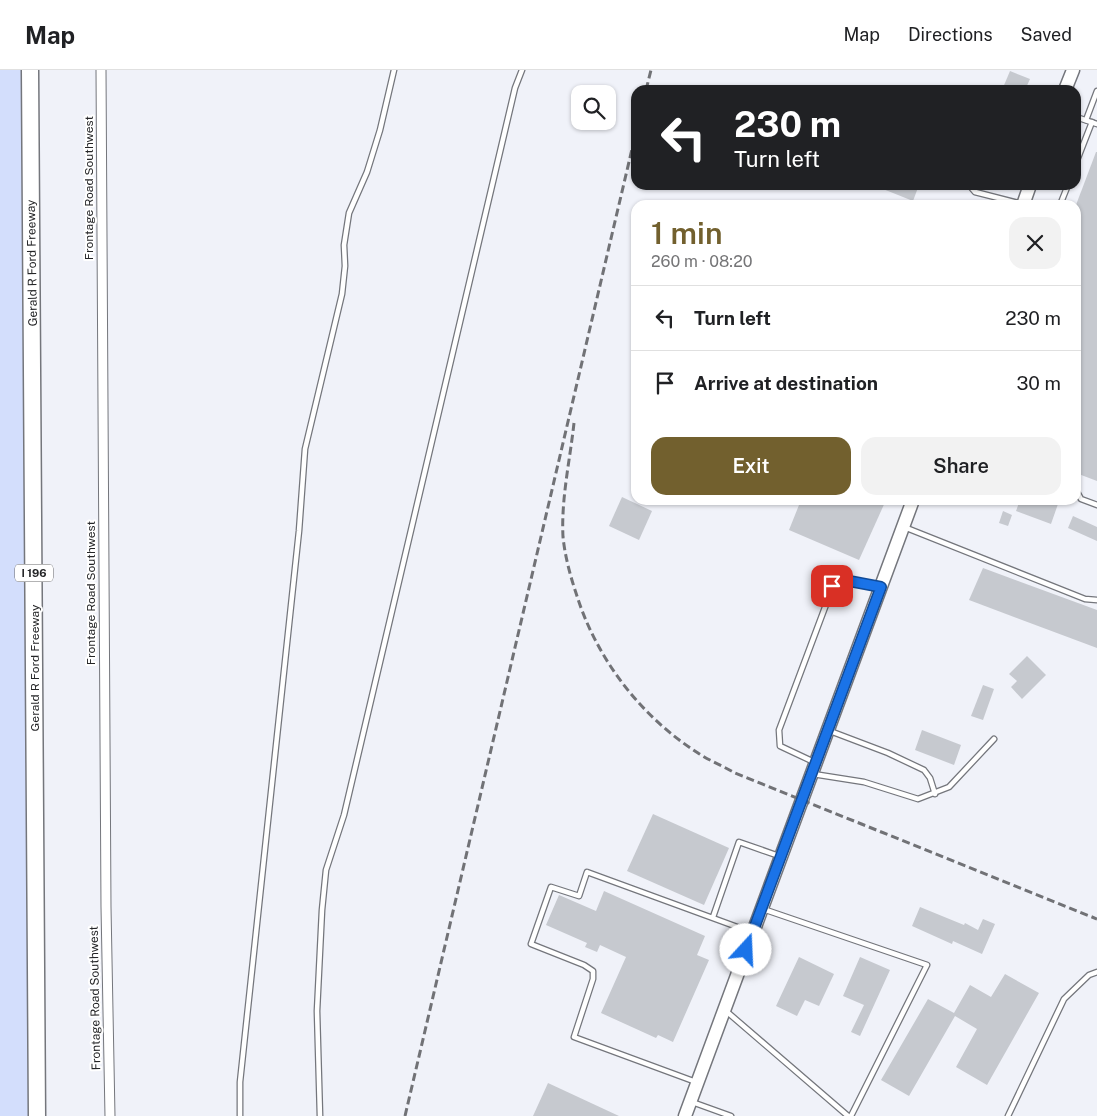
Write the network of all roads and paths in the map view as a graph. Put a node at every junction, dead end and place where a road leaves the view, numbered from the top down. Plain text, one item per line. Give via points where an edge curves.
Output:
1 (30, 70) edge
2 (101, 70) edge
3 (394, 70) edge
4 (522, 70) edge
5 (1073, 70) edge
6 (1067, 85) edge
7 (1097, 91) edge
8 (1081, 118) edge
9 (1086, 120) junction
10 (1095, 123) edge
11 (1081, 152) edge
12 (973, 190) edge
13 (1007, 200) edge
14 (1081, 499) edge
15 (911, 505) edge
16 (1097, 505) edge
17 (903, 527) junction
18 (881, 587) junction
19 (1097, 600) edge
20 (828, 730) junction
21 (994, 739) dead end
22 (814, 768) junction
23 (935, 794) junction
24 (780, 857) junction
25 (762, 909) junction
26 (713, 917) junction
27 (753, 933) junction
28 (1097, 972) edge
29 (724, 1010) junction
30 (698, 1082) junction
31 (690, 1101) junction
32 (37, 1116) edge
33 (110, 1116) edge
34 (240, 1116) edge
35 (320, 1116) edge
36 (685, 1116) edge
37 (731, 1116) edge
38 (849, 1116) edge
39 (1008, 1116) edge

1 - 32 highway, Gerald R Ford Freeway / I 196
2 - 33 street, Frontage Road Southwest
3 - 34 lane via 367,172 349,213 342,294 305,449 240,1082
4 - 35 lane via 515,88 344,815 326,870 317,1011
5 - 6 main road
7 - 9 lane
8 - 9 lane
9 - 10 lane
10 - 11 lane
12 - 13 lane
14 - 16 lane
15 - 17 main road
17 - 18 main road
17 - 19 lane via 1085,599
18 - 20 main road
18 - 22 lane via 844,580 832,586 779,730 780,746
20 - 22 main road
20 - 23 lane via 924,770
21 - 23 lane via 950,787
22 - 23 lane via 918,799
22 - 24 main road
24 - 25 main road
24 - 26 lane via 739,842
25 - 27 main road
25 - 38 lane via 927,965
26 - 27 lane
26 - 30 lane via 587,872 579,896 550,887 531,944 593,971 574,1037
27 - 29 main road
28 - 39 lane via 1089,975 1064,999
29 - 30 main road
29 - 38 lane
30 - 31 main road
31 - 36 main road
31 - 37 lane

